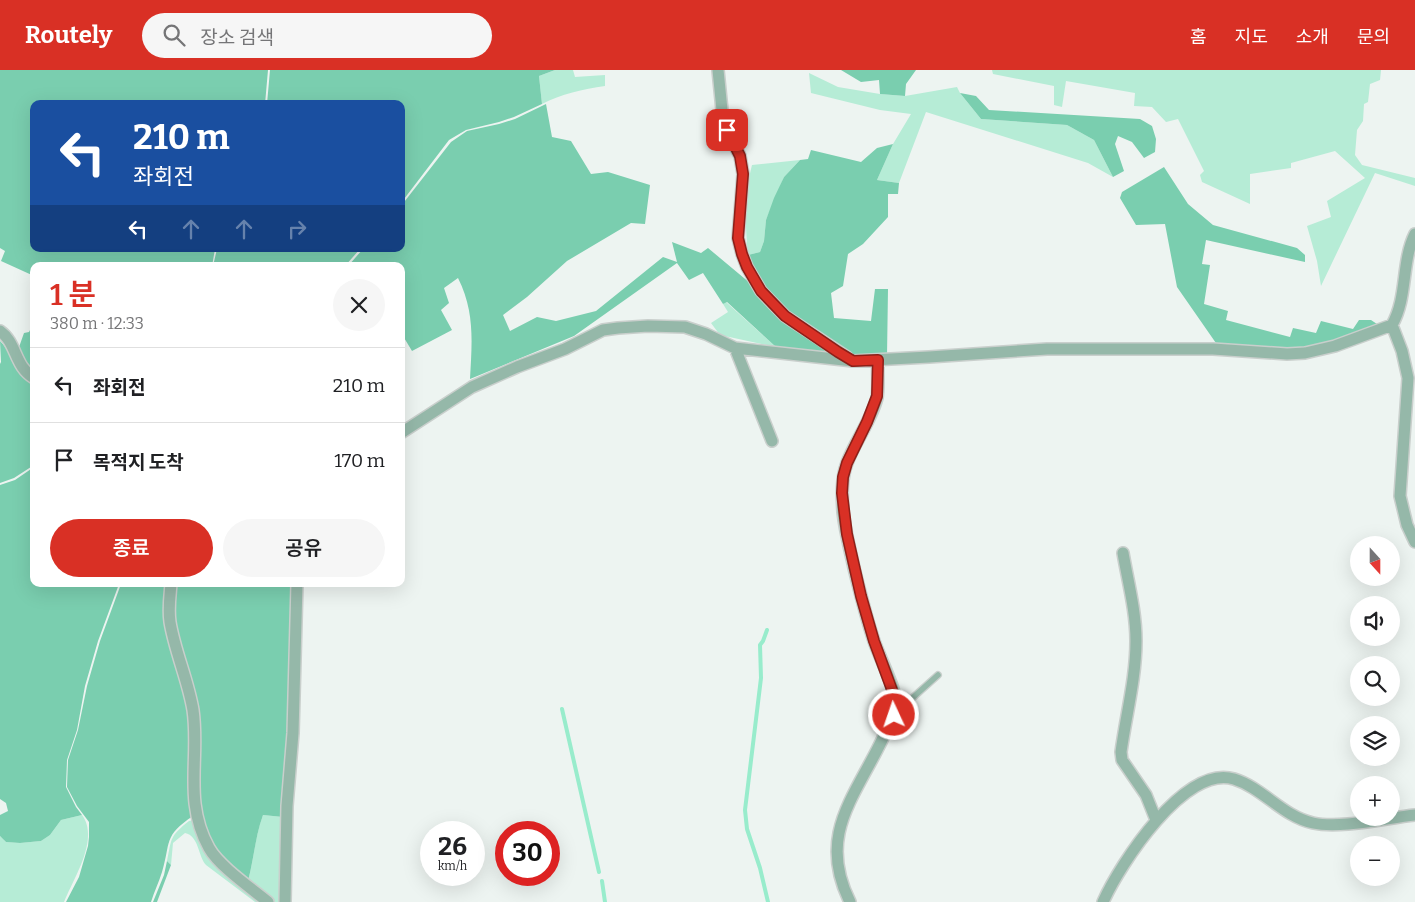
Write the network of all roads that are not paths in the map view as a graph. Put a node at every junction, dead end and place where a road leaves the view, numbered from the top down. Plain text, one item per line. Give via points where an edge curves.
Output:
1 (718, 70) edge
2 (1415, 234) edge
3 (1392, 325) junction
4 (0, 331) edge
5 (735, 348) junction
6 (878, 360) junction
7 (853, 361) junction
8 (30, 376) edge
9 (405, 430) edge
10 (772, 441) dead end
11 (1415, 542) edge
12 (1123, 553) dead end
13 (171, 587) edge
14 (298, 587) edge
15 (938, 675) dead end
16 (896, 706) junction
17 (1415, 815) edge
18 (1156, 820) junction
19 (268, 902) edge
20 (285, 902) edge
21 (850, 902) edge
22 (1103, 902) edge

1 - 7 street via 722,110 727,130 740,156 743,174 738,238 747,267 761,291 785,316
2 - 3 street
3 - 6 street via 1335,346 1296,354 1213,349 1046,349
3 - 11 street via 1408,378 1400,496
4 - 8 street via 10,342 20,366
5 - 7 street
5 - 9 street via 685,327 603,330 472,387
5 - 10 street
6 - 7 street
6 - 16 street via 877,396 847,463 842,493 847,534 861,596
12 - 18 street via 1136,624 1136,643 1121,752 1122,760 1146,795
13 - 19 street via 170,620 194,723 193,789 198,818 215,856
14 - 20 street
15 - 16 lane via 909,700
16 - 21 street via 839,827 836,858
17 - 18 street via 1321,824 1292,816 1260,792 1234,779 1218,777 1204,780
18 - 22 street via 1123,865

